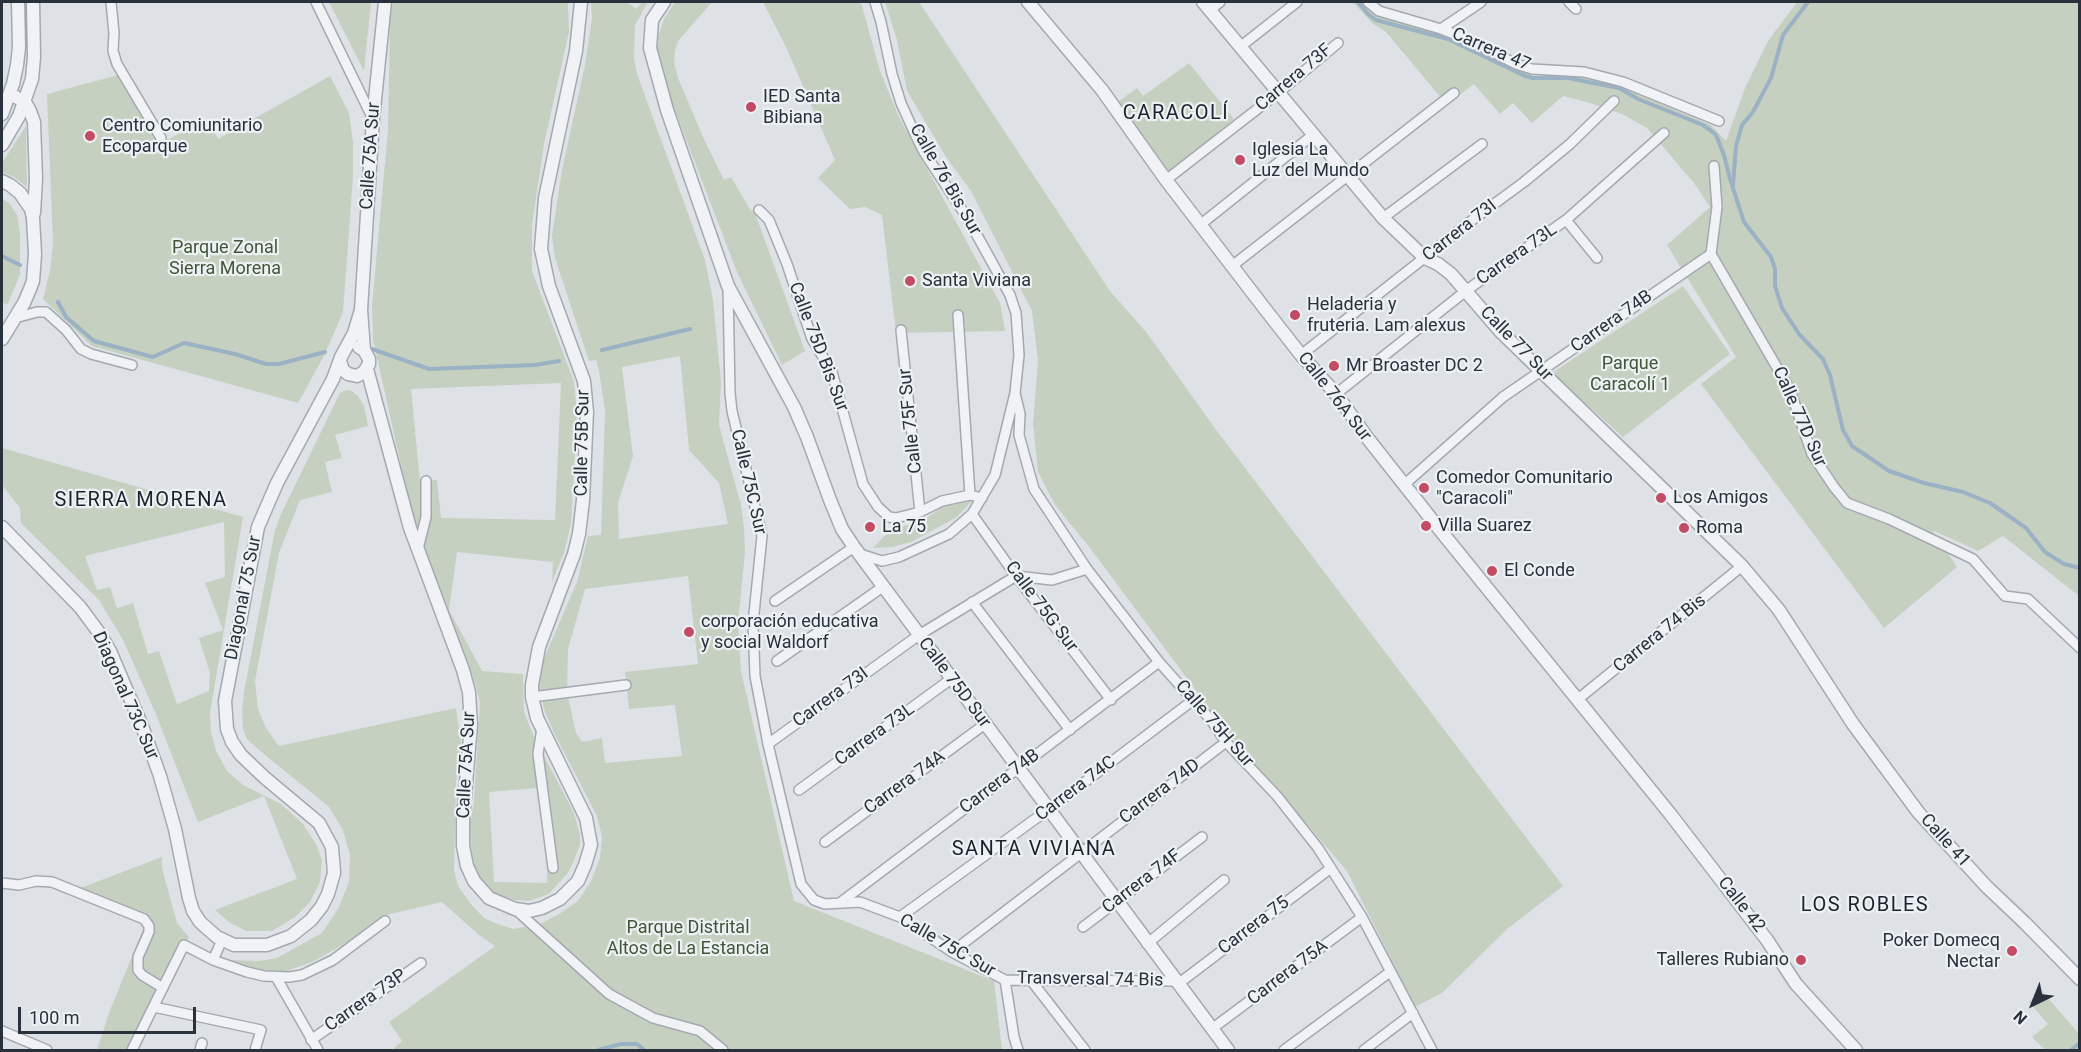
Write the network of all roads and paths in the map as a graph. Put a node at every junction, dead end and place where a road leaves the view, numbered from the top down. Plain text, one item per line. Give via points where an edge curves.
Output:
1 (18, 2) edge
2 (33, 2) edge
3 (111, 2) edge
4 (316, 2) edge
5 (385, 2) edge
6 (581, 2) edge
7 (664, 2) edge
8 (875, 2) edge
9 (1028, 2) edge
10 (1297, 2) edge
11 (1370, 2) edge
12 (1481, 2) edge
13 (1211, 4) edge
14 (1441, 29) junction
15 (1338, 42) dead end
16 (1240, 47) junction
17 (1278, 93) junction
18 (1454, 93) dead end
19 (10, 94) junction
20 (1614, 101) dead end
21 (25, 102) junction
22 (2, 114) edge
23 (373, 119) junction
24 (1719, 121) dead end
25 (1664, 133) dead end
26 (1314, 134) junction
27 (161, 138) dead end
28 (1482, 144) dead end
29 (2, 145) edge
30 (1714, 166) dead end
31 (1348, 176) junction
32 (1166, 180) junction
33 (2, 181) edge
34 (759, 210) dead end
35 (33, 218) junction
36 (1383, 218) junction
37 (1566, 220) junction
38 (1200, 225) junction
39 (1711, 254) junction
40 (1425, 258) junction
41 (1597, 258) dead end
42 (1232, 266) junction
43 (728, 286) junction
44 (1467, 290) junction
45 (361, 310) junction
46 (958, 315) dead end
47 (15, 318) junction
48 (902, 330) dead end
49 (2, 339) edge
50 (346, 349) junction
51 (364, 350) junction
52 (1301, 355) junction
53 (340, 362) junction
54 (132, 365) dead end
55 (1541, 371) junction
56 (357, 373) junction
57 (327, 392) junction
58 (1015, 393) junction
59 (1336, 394) junction
60 (426, 481) dead end
61 (1405, 484) junction
62 (970, 495) junction
63 (982, 498) junction
64 (920, 512) junction
65 (972, 514) junction
66 (2, 530) edge
67 (418, 549) junction
68 (856, 550) junction
69 (1742, 566) junction
70 (1087, 569) junction
71 (1016, 576) junction
72 (884, 586) junction
73 (775, 601) dead end
74 (972, 602) junction
75 (919, 635) junction
76 (2079, 648) edge
77 (777, 661) dead end
78 (1160, 662) junction
79 (951, 680) junction
80 (626, 685) dead end
81 (1829, 687) joint
82 (532, 697) junction
83 (1111, 700) junction
84 (1577, 700) junction
85 (1192, 701) junction
86 (985, 724) junction
87 (542, 728) junction
88 (1070, 730) junction
89 (1226, 742) junction
90 (768, 744) junction
91 (1018, 769) junction
92 (800, 790) dead end
93 (1049, 809) junction
94 (1671, 815) joint
95 (1202, 837) dead end
96 (825, 842) dead end
97 (1081, 852) junction
98 (553, 868) dead end
99 (1331, 868) junction
100 (1224, 880) dead end
101 (2, 883) edge
102 (841, 902) junction
103 (1116, 902) junction
104 (515, 909) junction
105 (900, 917) junction
106 (1362, 917) junction
107 (385, 921) dead end
108 (1083, 927) dead end
109 (222, 940) junction
110 (1148, 944) junction
111 (952, 952) junction
112 (213, 960) junction
113 (421, 963) dead end
114 (1390, 972) junction
115 (276, 977) junction
116 (1030, 979) junction
117 (2079, 979) edge
118 (1005, 980) junction
119 (1176, 983) junction
120 (163, 988) junction
121 (154, 1007) junction
122 (1413, 1012) junction
123 (1213, 1028) junction
124 (2, 1031) edge
125 (312, 1040) junction
126 (46, 1050) edge
127 (132, 1050) edge
128 (255, 1050) edge
129 (318, 1050) edge
130 (723, 1050) edge
131 (1018, 1050) edge
132 (1084, 1050) edge
133 (1228, 1050) edge
134 (1284, 1050) edge
135 (1365, 1050) edge
136 (1432, 1050) edge
137 (1856, 1050) edge

1 - 19 street via 19,47
2 - 21 street via 34,57
3 - 27 street via 117,64
4 - 23 street
5 - 23 street, Calle 75A Sur
6 - 82 street, Calle 75B Sur via 576,51 545,198 541,249 549,286 584,381 587,412 583,500 574,554 537,653
7 - 43 street, Calle 75C Sur via 652,20 652,63
8 - 58 street, Calle 76 Bis Sur via 892,74 915,134 1010,295 1016,313 1019,355
9 - 32 street, Calle 76A Sur via 1102,90
10 - 16 street
11 - 14 street, Carrera 47 via 1388,14
12 - 14 street
13 - 16 street, Calle 77 Sur
14 - 24 street, Carrera 47 via 1516,64 1532,69 1584,72 1623,82
15 - 17 street, Carrera 73F
16 - 17 street, Calle 77 Sur
17 - 26 street, Calle 77 Sur
17 - 32 street, Carrera 73F
18 - 31 street
19 - 21 street
19 - 22 street
20 - 40 street, Carrera 73I via 1570,144
21 - 29 street
21 - 35 street via 35,132
23 - 45 street, Calle 75A Sur
25 - 37 street, Carrera 73L
26 - 31 street, Calle 77 Sur
26 - 38 street
28 - 36 street
30 - 39 street via 1717,207
31 - 36 street, Calle 77 Sur
31 - 42 street
32 - 38 street, Calle 76A Sur
33 - 35 street via 20,193
34 - 64 street, Calle 75D Bis Sur via 770,220 812,339 832,372 863,484 889,517
35 - 47 street via 33,281
36 - 40 street, Calle 77 Sur
37 - 41 street
37 - 44 street, Carrera 73L
38 - 42 street, Calle 76A Sur
39 - 55 street, Carrera 74B
39 - 76 street, Calle 77D Sur via 1790,390 1812,454 1847,503 1973,559 2005,596 2028,599
40 - 44 street, Calle 77 Sur via 1438,264
40 - 52 street, Carrera 73I
42 - 52 street, Calle 76A Sur
43 - 68 street, Calle 75D Sur via 794,407 835,515
43 - 90 street, Calle 75C Sur via 730,393 762,536 753,651
44 - 55 street, Calle 77 Sur via 1501,332
44 - 59 street, Carrera 73L
45 - 50 street, Calle 75A Sur
45 - 51 street, Calle 75A Sur
46 - 62 street
47 - 49 street
47 - 54 street via 45,312 81,349
48 - 64 street, Calle 75F Sur
50 - 51 street
50 - 53 street
51 - 56 street via 369,359
52 - 59 street, Calle 76A Sur
53 - 56 street via 343,370
53 - 57 street, Diagonal 75 Sur
55 - 61 street, Carrera 74B via 1503,397
55 - 69 street, Calle 77 Sur
56 - 57 street, Diagonal 75 Sur
56 - 67 street, Calle 75A Sur via 376,403
57 - 109 street, Diagonal 75 Sur via 277,483 258,527 225,701 232,742 252,766 319,823 329,838 334,873 328,894 311,920 291,936 267,945 234,945
58 - 63 street via 995,475
58 - 70 street, Calle 75H Sur via 1019,435 1034,489
59 - 61 street, Calle 76A Sur
60 - 67 street via 426,518
61 - 84 street, Calle 76A Sur
62 - 63 street
62 - 64 street via 942,501
63 - 65 street
65 - 68 street via 949,534 899,557 882,561
65 - 71 street, Calle 75G Sur
66 - 109 street, Diagonal 73C Sur via 80,607 110,651 160,776 193,911 207,930
67 - 104 street, Calle 75A Sur via 469,692 464,858 474,881 489,898
68 - 72 street, Calle 75D Sur
68 - 73 street
69 - 81 street, Calle 77 Sur via 1779,610
69 - 84 street, Carrera 74 Bis
70 - 71 street via 1052,580
70 - 78 street, Calle 75H Sur
71 - 74 street, Carrera 73I
71 - 83 street, Calle 75G Sur
72 - 75 street, Calle 75D Sur
72 - 77 street
74 - 75 street, Carrera 73I
74 - 88 street
75 - 79 street, Calle 75D Sur
75 - 90 street, Carrera 73I
78 - 83 street, Carrera 74B
78 - 85 street, Calle 75H Sur
79 - 86 street, Calle 75D Sur
79 - 92 street, Carrera 73L
80 - 82 street
81 - 117 street, Calle 41 via 1918,812
82 - 87 street, Calle 75B Sur
83 - 88 street, Carrera 74B
84 - 94 street, Calle 76A Sur
85 - 89 street, Calle 75H Sur
85 - 93 street, Carrera 74C
86 - 91 street, Calle 75D Sur
86 - 96 street, Carrera 74A
87 - 98 street via 538,754
87 - 104 street, Calle 75B Sur via 582,808 591,845 582,873 572,888 550,905 529,911
88 - 91 street, Carrera 74B
89 - 97 street, Carrera 74D
89 - 99 street, Calle 75H Sur via 1277,796
90 - 102 street, Calle 75C Sur via 801,884 814,900 825,904
91 - 93 street, Calle 75D Sur
91 - 102 street, Carrera 74B
93 - 97 street, Calle 75D Sur
93 - 105 street, Carrera 74C
94 - 137 street, Calle 42 via 1796,984
95 - 103 street, Carrera 74F
97 - 103 street, Calle 75D Sur
97 - 111 street, Carrera 74D
99 - 106 street, Calle 75H Sur
99 - 119 street, Carrera 75
100 - 110 street
101 - 120 street via 52,882 144,919 149,932 138,957 138,970
102 - 105 street, Calle 75C Sur via 861,902
103 - 108 street, Carrera 74F
103 - 110 street, Calle 75D Sur
104 - 130 street via 609,994 653,1018 700,1031
105 - 111 street, Calle 75C Sur
106 - 114 street, Calle 75H Sur
106 - 123 street, Carrera 75A
107 - 115 street via 319,968 302,975
109 - 112 street
110 - 119 street, Calle 75D Sur
111 - 118 street, Calle 75C Sur
112 - 115 street
112 - 120 street via 184,945
113 - 125 street, Carrera 73P
114 - 122 street, Calle 75H Sur
114 - 134 street
115 - 125 street
116 - 118 street, Transversal 74 Bis
116 - 119 street, Transversal 74 Bis
116 - 132 street
118 - 131 street, Calle 75C Sur
119 - 123 street, Calle 75D Sur
120 - 121 street
121 - 127 street
121 - 128 street via 261,1030
122 - 135 street
122 - 136 street, Calle 75H Sur
123 - 133 street, Calle 75D Sur
124 - 126 street
125 - 129 street

